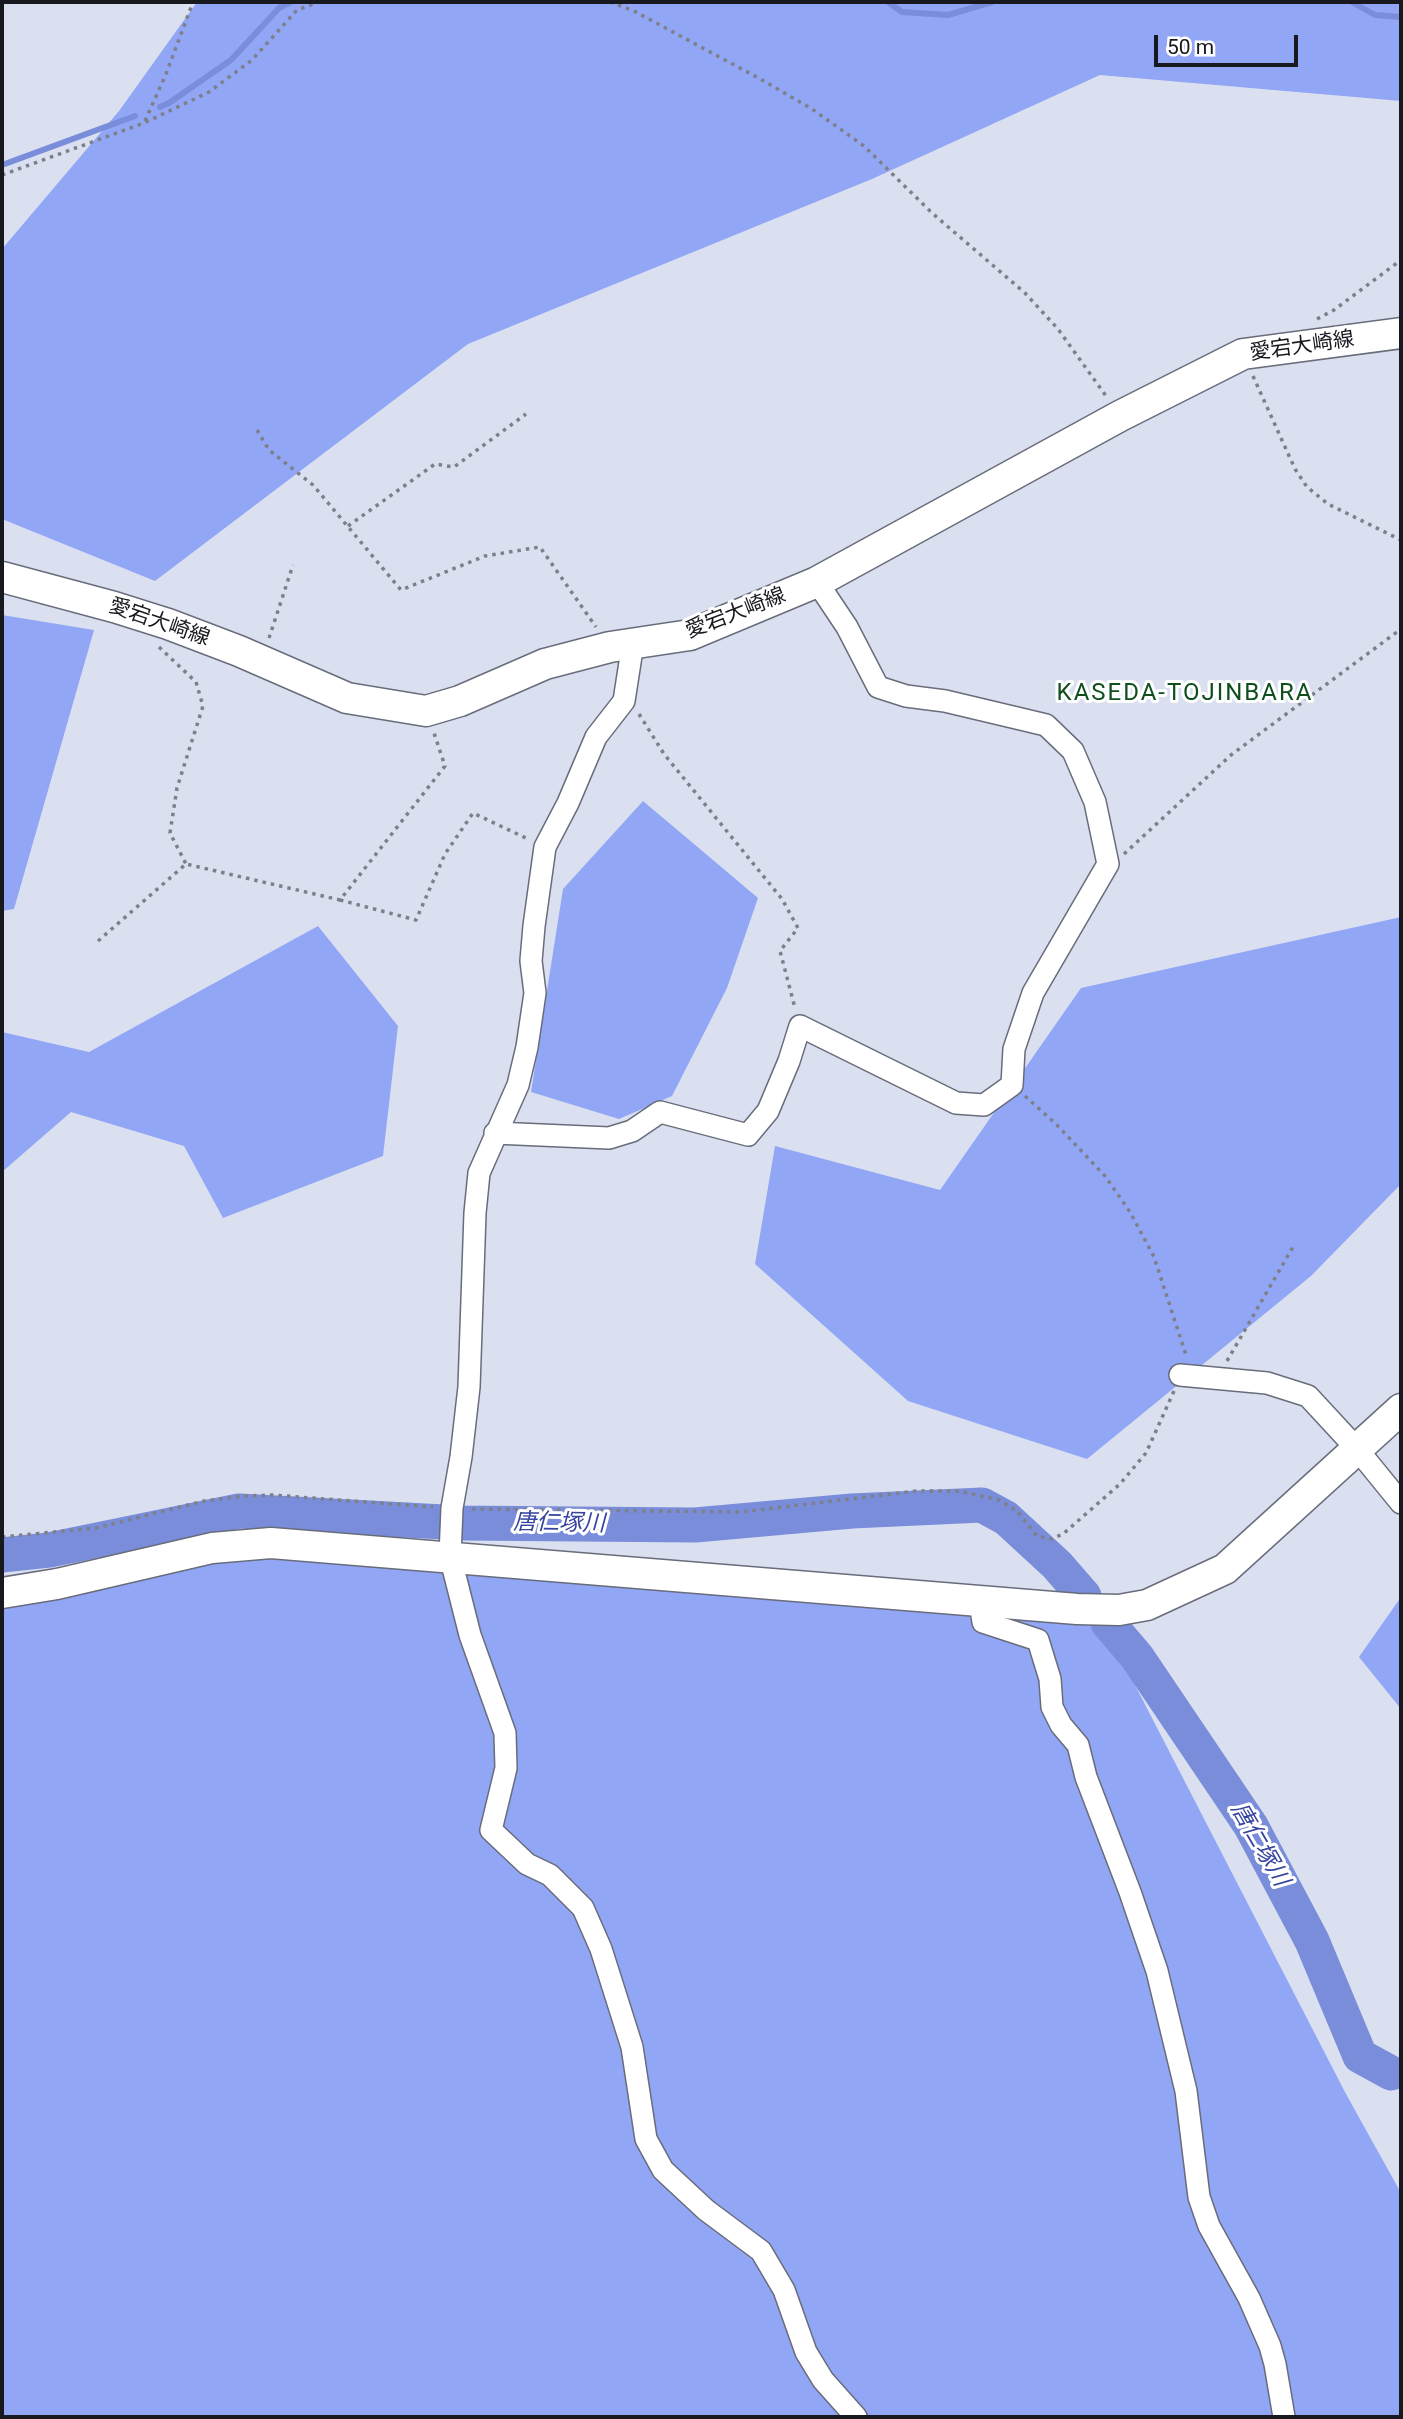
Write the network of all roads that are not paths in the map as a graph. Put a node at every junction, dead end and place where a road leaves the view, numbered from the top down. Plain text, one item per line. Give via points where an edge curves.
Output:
1 (1401, 333) edge
2 (2, 577) edge
3 (817, 582) junction
4 (621, 645) junction
5 (495, 1133) junction
6 (1180, 1374) road end
7 (1401, 1409) edge
8 (1357, 1449) junction
9 (1401, 1503) edge
10 (450, 1556) junction
11 (2, 1593) edge
12 (980, 1602) junction
13 (856, 2417) edge
14 (1284, 2417) edge

1 - 3 street, 愛宕大崎線 via 1243,354
2 - 4 street, 愛宕大崎線 via 168,624 347,698 426,711 545,664
3 - 4 street, 愛宕大崎線 via 690,635
3 - 5 street via 878,687 1046,725 1073,751 1095,802 1108,864 1033,993 1014,1049 1012,1085 984,1105 956,1103 800,1026 768,1111 748,1135 660,1112 632,1131 609,1138
4 - 5 street via 624,701 596,737 545,847 537,889 531,961 535,993 527,1046 518,1085
5 - 10 street via 476,1189 469,1387
6 - 8 street via 1267,1383 1308,1396
7 - 8 street
8 - 9 street
8 - 12 street via 1225,1569 1147,1605 1119,1610
10 - 11 street via 244,1544
10 - 12 street
10 - 13 street via 470,1635 505,1733 506,1768 491,1830 527,1864 551,1875 583,1908 632,2047 646,2139 663,2170 761,2251 784,2290 806,2352 823,2381
12 - 14 street via 983,1622 1038,1640 1050,1679 1052,1707 1078,1745 1157,1970 1186,2091 1199,2197 1270,2346

